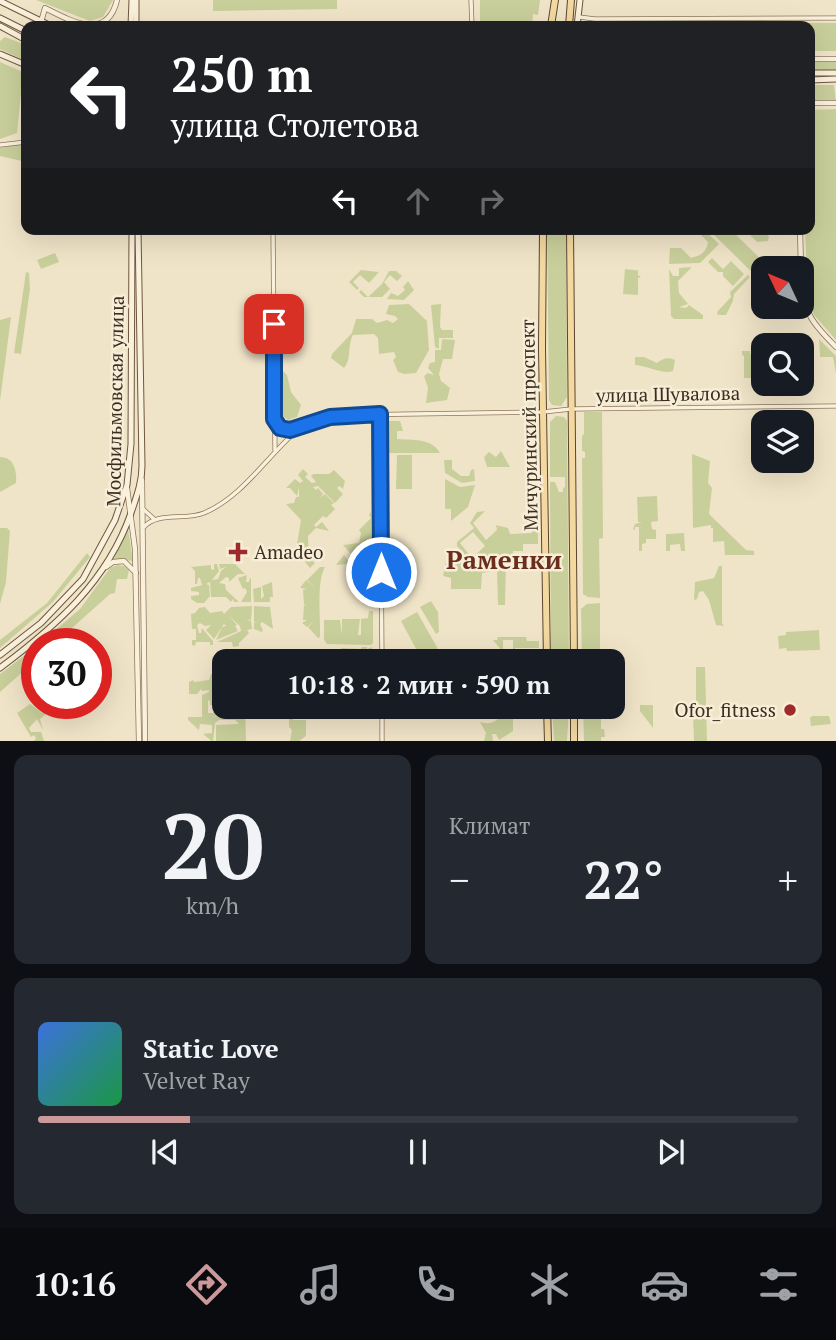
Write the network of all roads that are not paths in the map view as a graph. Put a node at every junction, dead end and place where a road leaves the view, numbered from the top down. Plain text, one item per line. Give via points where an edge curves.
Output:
1 (117, 0) edge
2 (134, 0) edge
3 (471, 0) edge
4 (555, 0) edge
5 (571, 0) edge
6 (580, 0) edge
7 (0, 1) edge
8 (578, 17) junction
9 (0, 18) edge
10 (836, 18) edge
11 (39, 21) edge
12 (41, 21) edge
13 (73, 21) edge
14 (103, 21) edge
15 (134, 21) edge
16 (471, 21) edge
17 (552, 21) edge
18 (569, 21) edge
19 (578, 21) edge
20 (0, 26) edge
21 (21, 28) edge
22 (21, 37) edge
23 (0, 54) edge
24 (815, 59) edge
25 (836, 59) edge
26 (21, 63) edge
27 (815, 73) edge
28 (836, 73) edge
29 (836, 79) edge
30 (815, 80) edge
31 (815, 103) edge
32 (836, 103) edge
33 (21, 143) edge
34 (0, 145) edge
35 (132, 235) edge
36 (138, 235) edge
37 (273, 235) edge
38 (543, 235) edge
39 (570, 235) edge
40 (800, 235) edge
41 (801, 256) edge
42 (810, 319) edge
43 (836, 347) edge
44 (132, 363) junction
45 (140, 363) junction
46 (836, 406) edge
47 (571, 409) junction
48 (543, 412) junction
49 (380, 414) junction
50 (275, 421) junction
51 (302, 427) junction
52 (275, 450) junction
53 (142, 474) junction
54 (127, 485) junction
55 (142, 509) junction
56 (130, 516) junction
57 (154, 519) junction
58 (143, 528) junction
59 (102, 571) junction
60 (136, 574) junction
61 (382, 649) edge
62 (547, 649) edge
63 (573, 649) edge
64 (0, 655) edge
65 (0, 668) edge
66 (382, 719) edge
67 (547, 719) edge
68 (574, 719) edge
69 (139, 741) edge
70 (145, 741) edge
71 (382, 741) edge
72 (548, 741) edge
73 (574, 741) edge

1 - 14 street
2 - 15 main road
3 - 16 street
4 - 17 main road
5 - 18 main road
6 - 8 main road
7 - 11 main road
8 - 10 street
8 - 19 main road
9 - 21 main road
12 - 13 street via 45,8
20 - 22 main road
23 - 26 main road
24 - 25 street
27 - 28 main road
29 - 30 main road
31 - 32 street
33 - 34 street
35 - 44 main road, Мосфильмовская улица
36 - 45 main road, Мосфильмовская улица
37 - 50 street
38 - 48 main road, Мичуринский проспект
39 - 47 main road
40 - 41 street
42 - 43 street
44 - 45 street via 136,359
44 - 54 main road, Мосфильмовская улица
45 - 53 main road, Мосфильмовская улица
46 - 47 street, улица Шувалова
47 - 48 street, улица Шувалова
47 - 63 main road
48 - 49 street, улица Шувалова
48 - 62 main road, Мичуринский проспект
49 - 51 street, улица Шувалова via 330,417
49 - 61 street
50 - 51 street via 283,430
50 - 52 street
51 - 52 street
52 - 57 street via 218,506 191,517
53 - 55 street, Мосфильмовская улица
53 - 56 main road
54 - 56 street, Мосфильмовская улица
54 - 64 main road via 115,520 83,579 59,607
55 - 57 street
55 - 58 street, Мосфильмовская улица
56 - 59 main road
56 - 60 street, Мосфильмовская улица
57 - 58 street
58 - 70 street, Мосфильмовская улица
59 - 60 street via 118,561 128,563
59 - 65 main road via 65,616
60 - 69 street, Мосфильмовская улица
66 - 71 street
67 - 72 main road
68 - 73 main road

